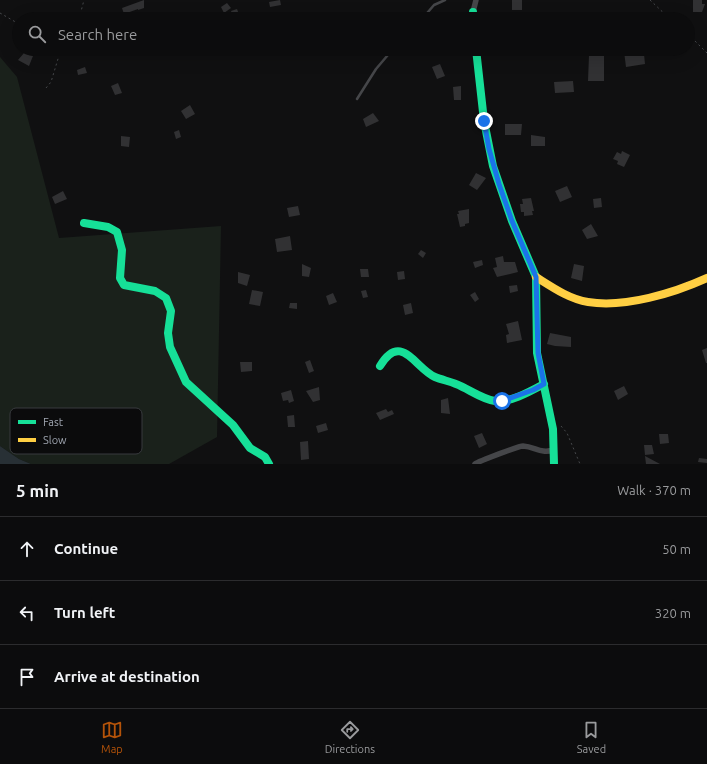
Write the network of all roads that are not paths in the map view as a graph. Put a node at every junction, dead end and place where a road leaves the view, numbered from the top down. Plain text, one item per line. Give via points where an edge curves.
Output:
1 (445, 0) edge
2 (476, 0) edge
3 (428, 12) edge
4 (474, 12) edge
5 (387, 56) edge
6 (477, 56) edge
7 (357, 99) dead end
8 (84, 223) dead end
9 (536, 277) junction
10 (707, 278) edge
11 (380, 366) dead end
12 (544, 384) junction
13 (554, 450) junction
14 (269, 464) edge
15 (475, 464) edge
16 (554, 464) edge

1 - 3 lane via 434,5
2 - 4 street
5 - 7 lane
6 - 9 street via 484,121 493,166 512,221
8 - 14 street via 108,227 116,232 122,250 120,278 124,285 155,291 169,302 171,311 168,339 186,382 228,421 250,448 265,457
9 - 10 street via 552,288 571,296 588,302 603,303 662,294
9 - 12 street via 538,353
11 - 12 street via 389,354 401,351 407,353 434,378 456,384 496,401 509,399
12 - 13 street via 553,429
13 - 15 street via 541,452 522,446 484,458
13 - 16 street

